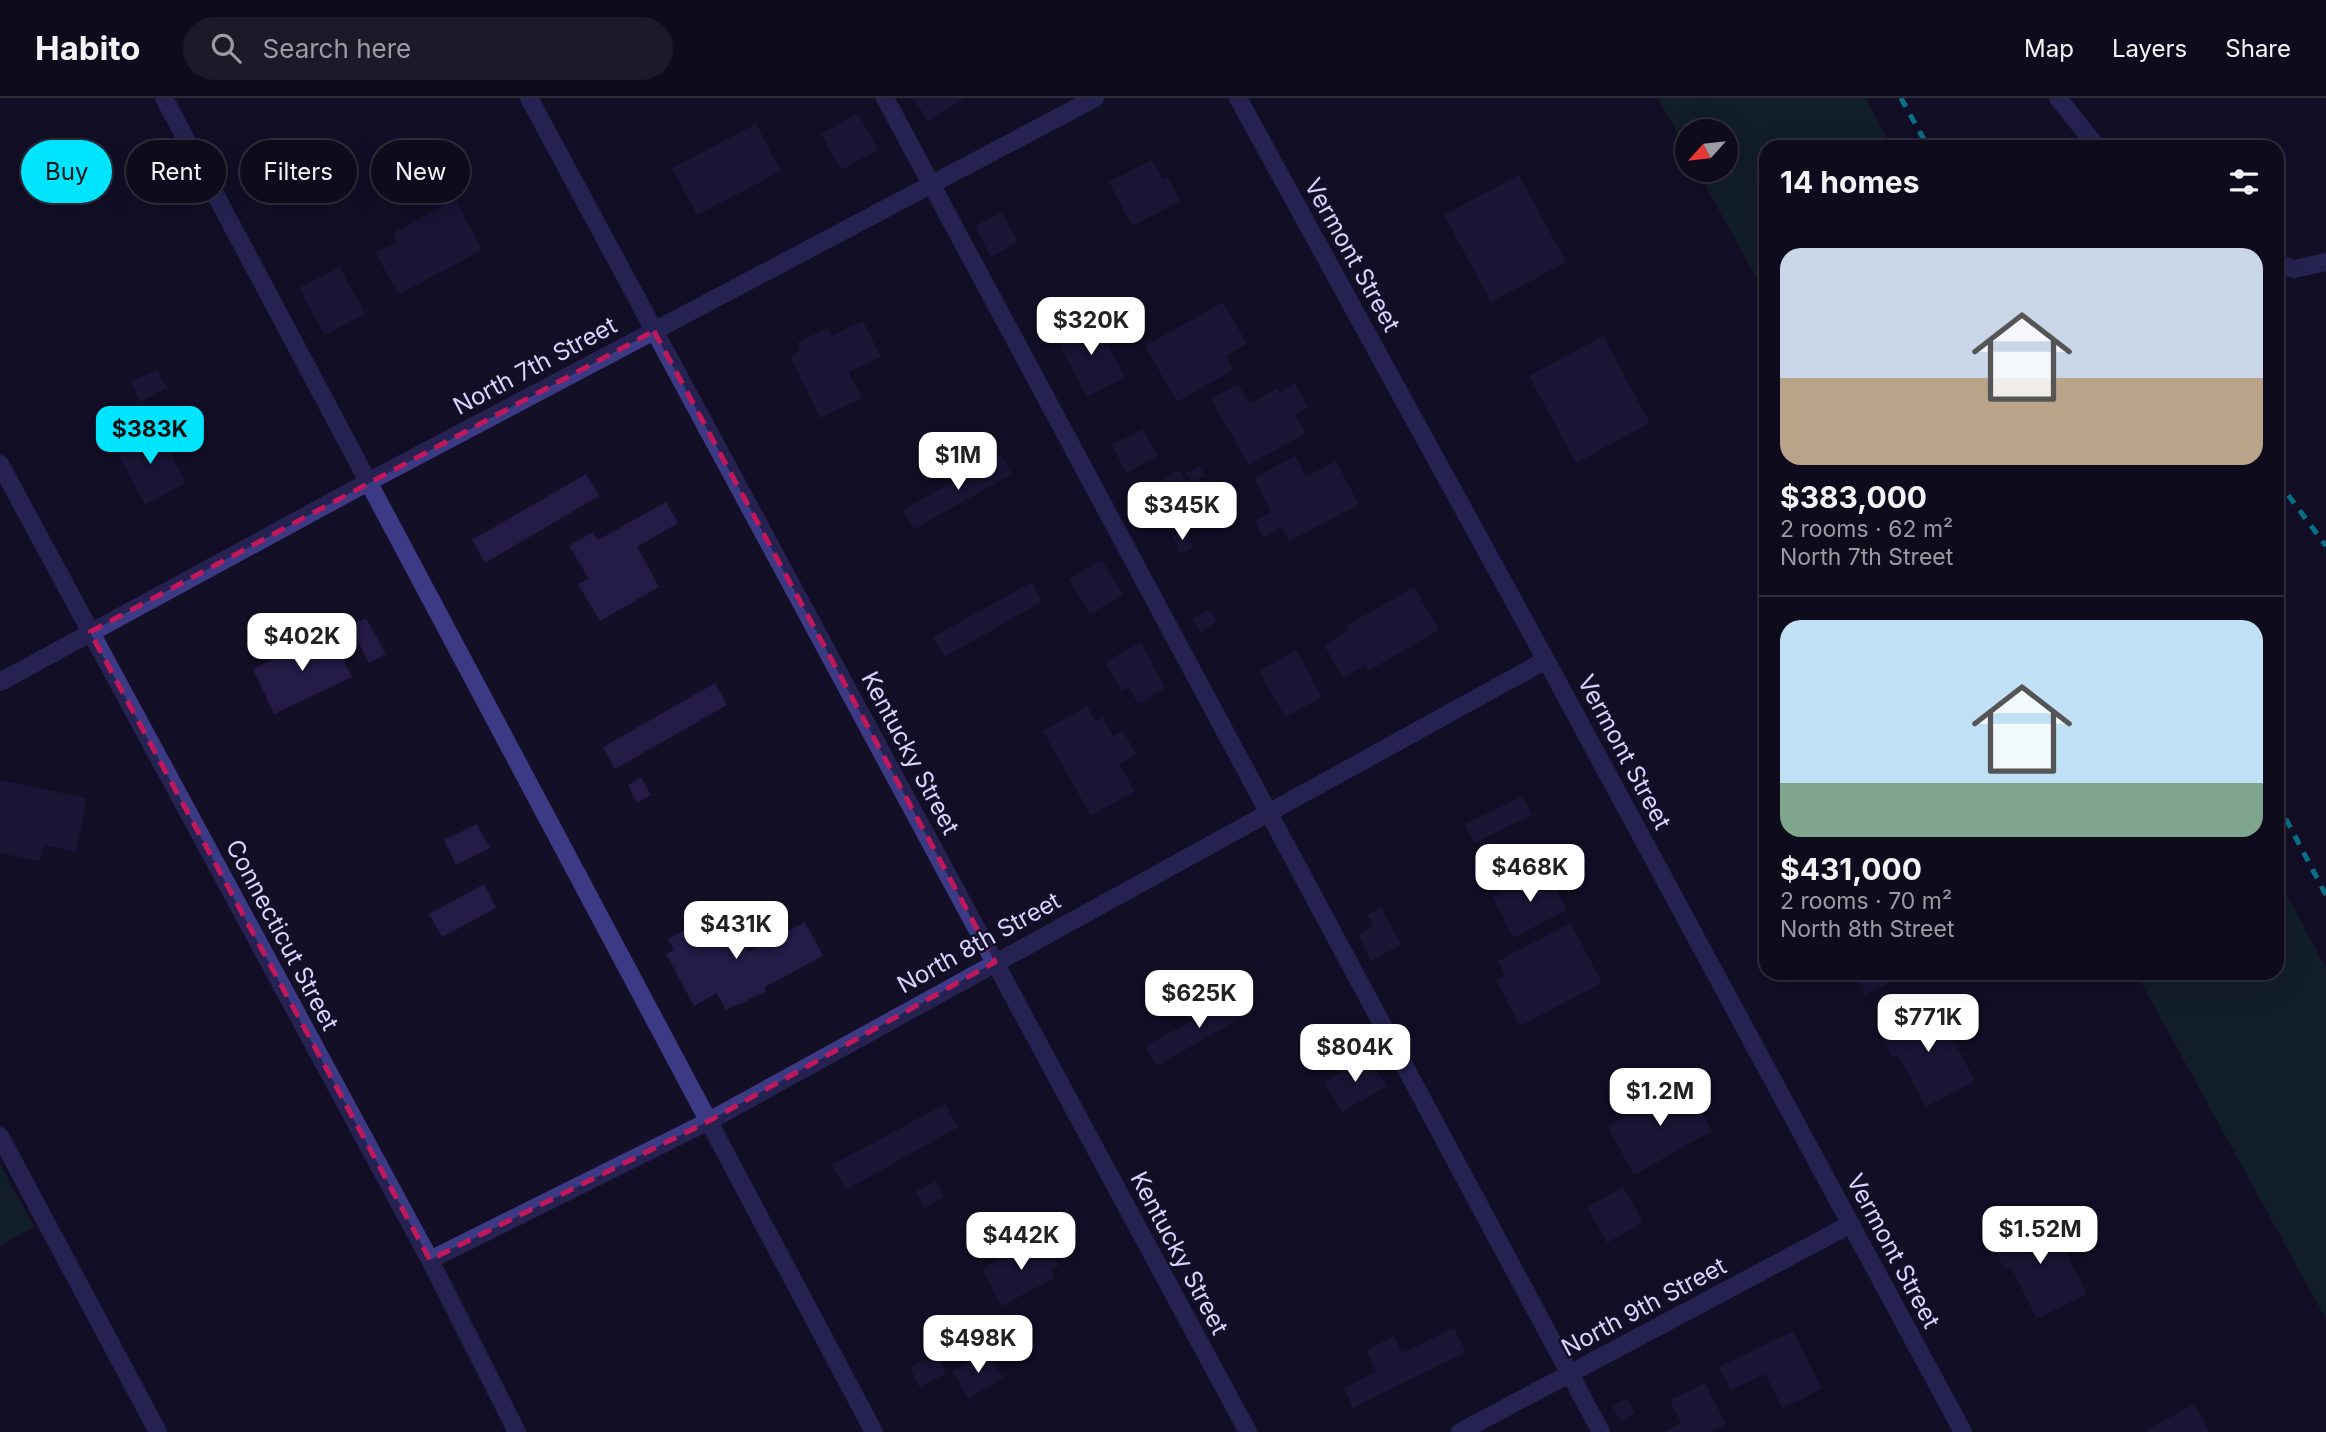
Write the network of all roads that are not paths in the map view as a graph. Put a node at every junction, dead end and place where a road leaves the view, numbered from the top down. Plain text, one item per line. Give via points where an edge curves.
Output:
1 (164, 98) edge
2 (529, 98) edge
3 (885, 98) edge
4 (1095, 98) edge
5 (1238, 98) edge
6 (2059, 98) edge
7 (2092, 140) edge
8 (932, 184) junction
9 (2326, 261) edge
10 (2284, 265) edge
11 (654, 331) junction
12 (0, 464) edge
13 (368, 482) junction
14 (89, 632) junction
15 (1546, 660) junction
16 (0, 682) edge
17 (1269, 811) junction
18 (995, 962) junction
19 (709, 1121) junction
20 (0, 1136) edge
21 (1851, 1224) junction
22 (430, 1261) junction
23 (1570, 1374) junction
24 (158, 1432) edge
25 (517, 1432) edge
26 (874, 1432) edge
27 (1248, 1432) edge
28 (1460, 1432) edge
29 (1601, 1432) edge
30 (1962, 1432) edge

1 - 13 street
2 - 11 street, Kentucky Street
3 - 8 street
4 - 8 street, North 7th Street
5 - 15 street, Vermont Street
6 - 7 street
8 - 11 street, North 7th Street
8 - 17 street
9 - 10 street via 2294,269
11 - 13 street, North 7th Street
11 - 18 street, Kentucky Street
12 - 14 street, Connecticut Street
13 - 14 street, North 7th Street
13 - 19 street
14 - 16 street, North 7th Street
14 - 22 street, Connecticut Street
15 - 17 street, North 8th Street
15 - 21 street, Vermont Street
17 - 18 street, North 8th Street
17 - 23 street
18 - 19 street, North 8th Street
18 - 27 street, Kentucky Street
19 - 22 street, North 8th Street
19 - 26 street
20 - 24 street
21 - 23 street, North 9th Street
21 - 30 street, Vermont Street
22 - 25 street, Connecticut Street
23 - 28 street, North 9th Street
23 - 29 street

